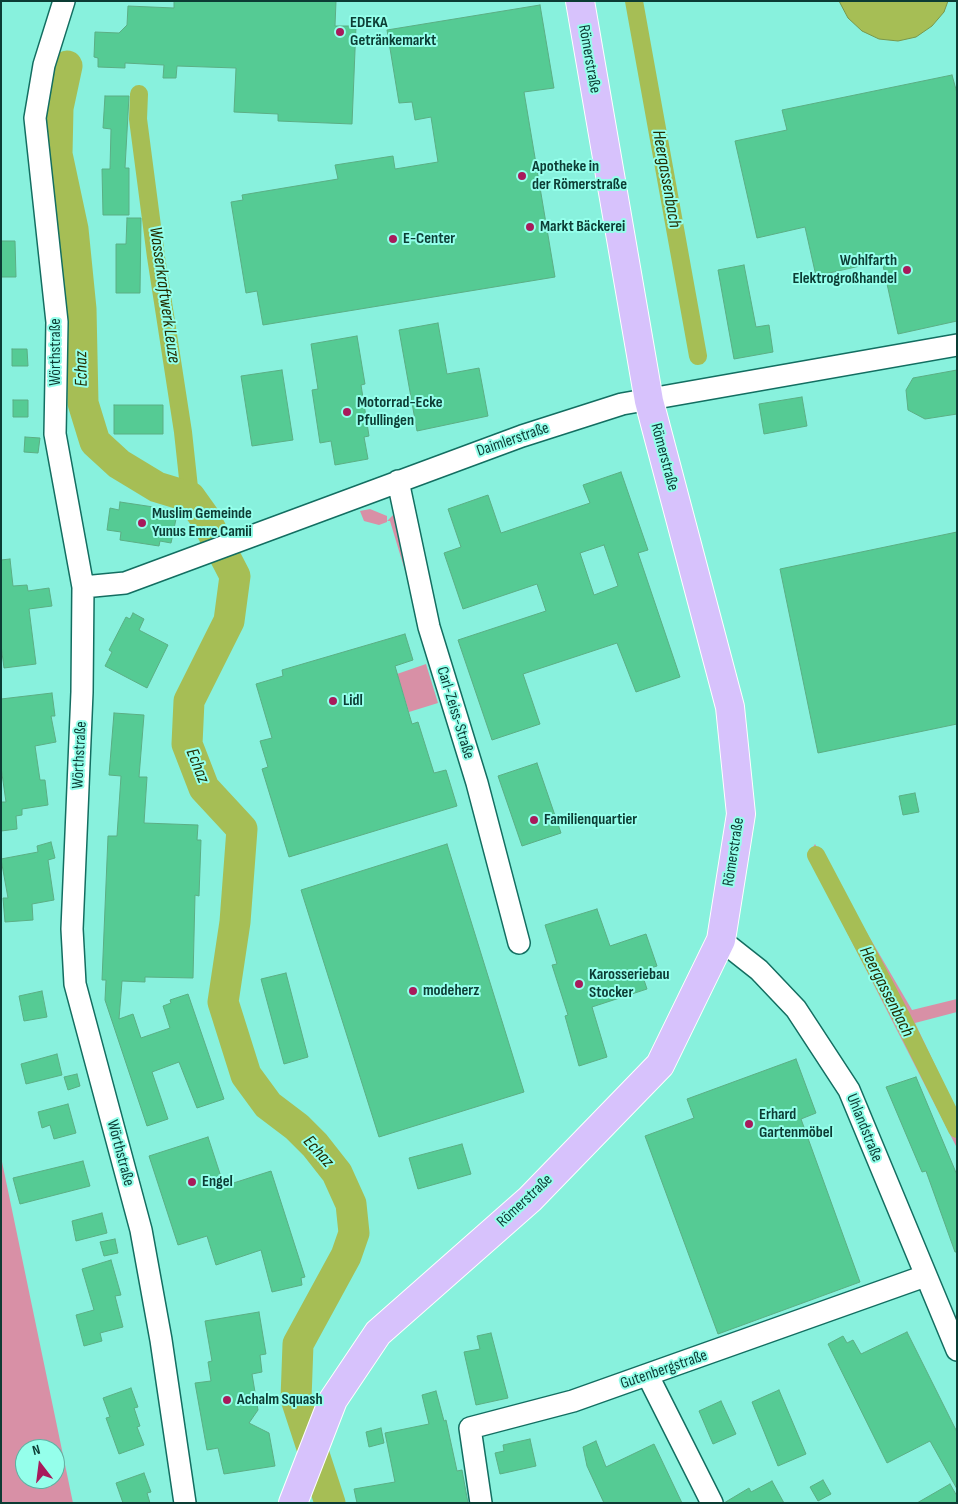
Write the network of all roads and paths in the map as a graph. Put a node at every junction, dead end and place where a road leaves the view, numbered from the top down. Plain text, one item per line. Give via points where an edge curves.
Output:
1 (64, 1) edge
2 (580, 1) edge
3 (957, 345) edge
4 (649, 400) junction
5 (398, 481) junction
6 (83, 587) junction
7 (721, 940) junction
8 (519, 943) dead end
9 (925, 1276) junction
10 (957, 1350) edge
11 (648, 1376) junction
12 (296, 1491) edge
13 (185, 1503) edge
14 (481, 1503) edge
15 (712, 1503) edge

1 - 6 street, Wörthstraße via 44,65 35,118 57,322 55,434
2 - 4 main road, Römerstraße
3 - 4 street, Daimlerstraße
4 - 5 street, Daimlerstraße via 622,404 522,436
4 - 7 main road, Römerstraße via 730,707 741,814
5 - 6 street, Daimlerstraße via 125,583
5 - 8 street, Carl-Zeiss-Straße via 429,627 477,783
6 - 13 street, Wörthstraße via 72,929 74,984 141,1230
7 - 9 street, Uhlandstraße via 759,970 796,1010 849,1090
7 - 12 main road, Römerstraße via 660,1065 530,1198 378,1333 333,1400
9 - 10 street, Uhlandstraße
9 - 11 street, Gutenbergstraße
11 - 14 street, Gutenbergstraße via 573,1401 470,1428
11 - 15 street

